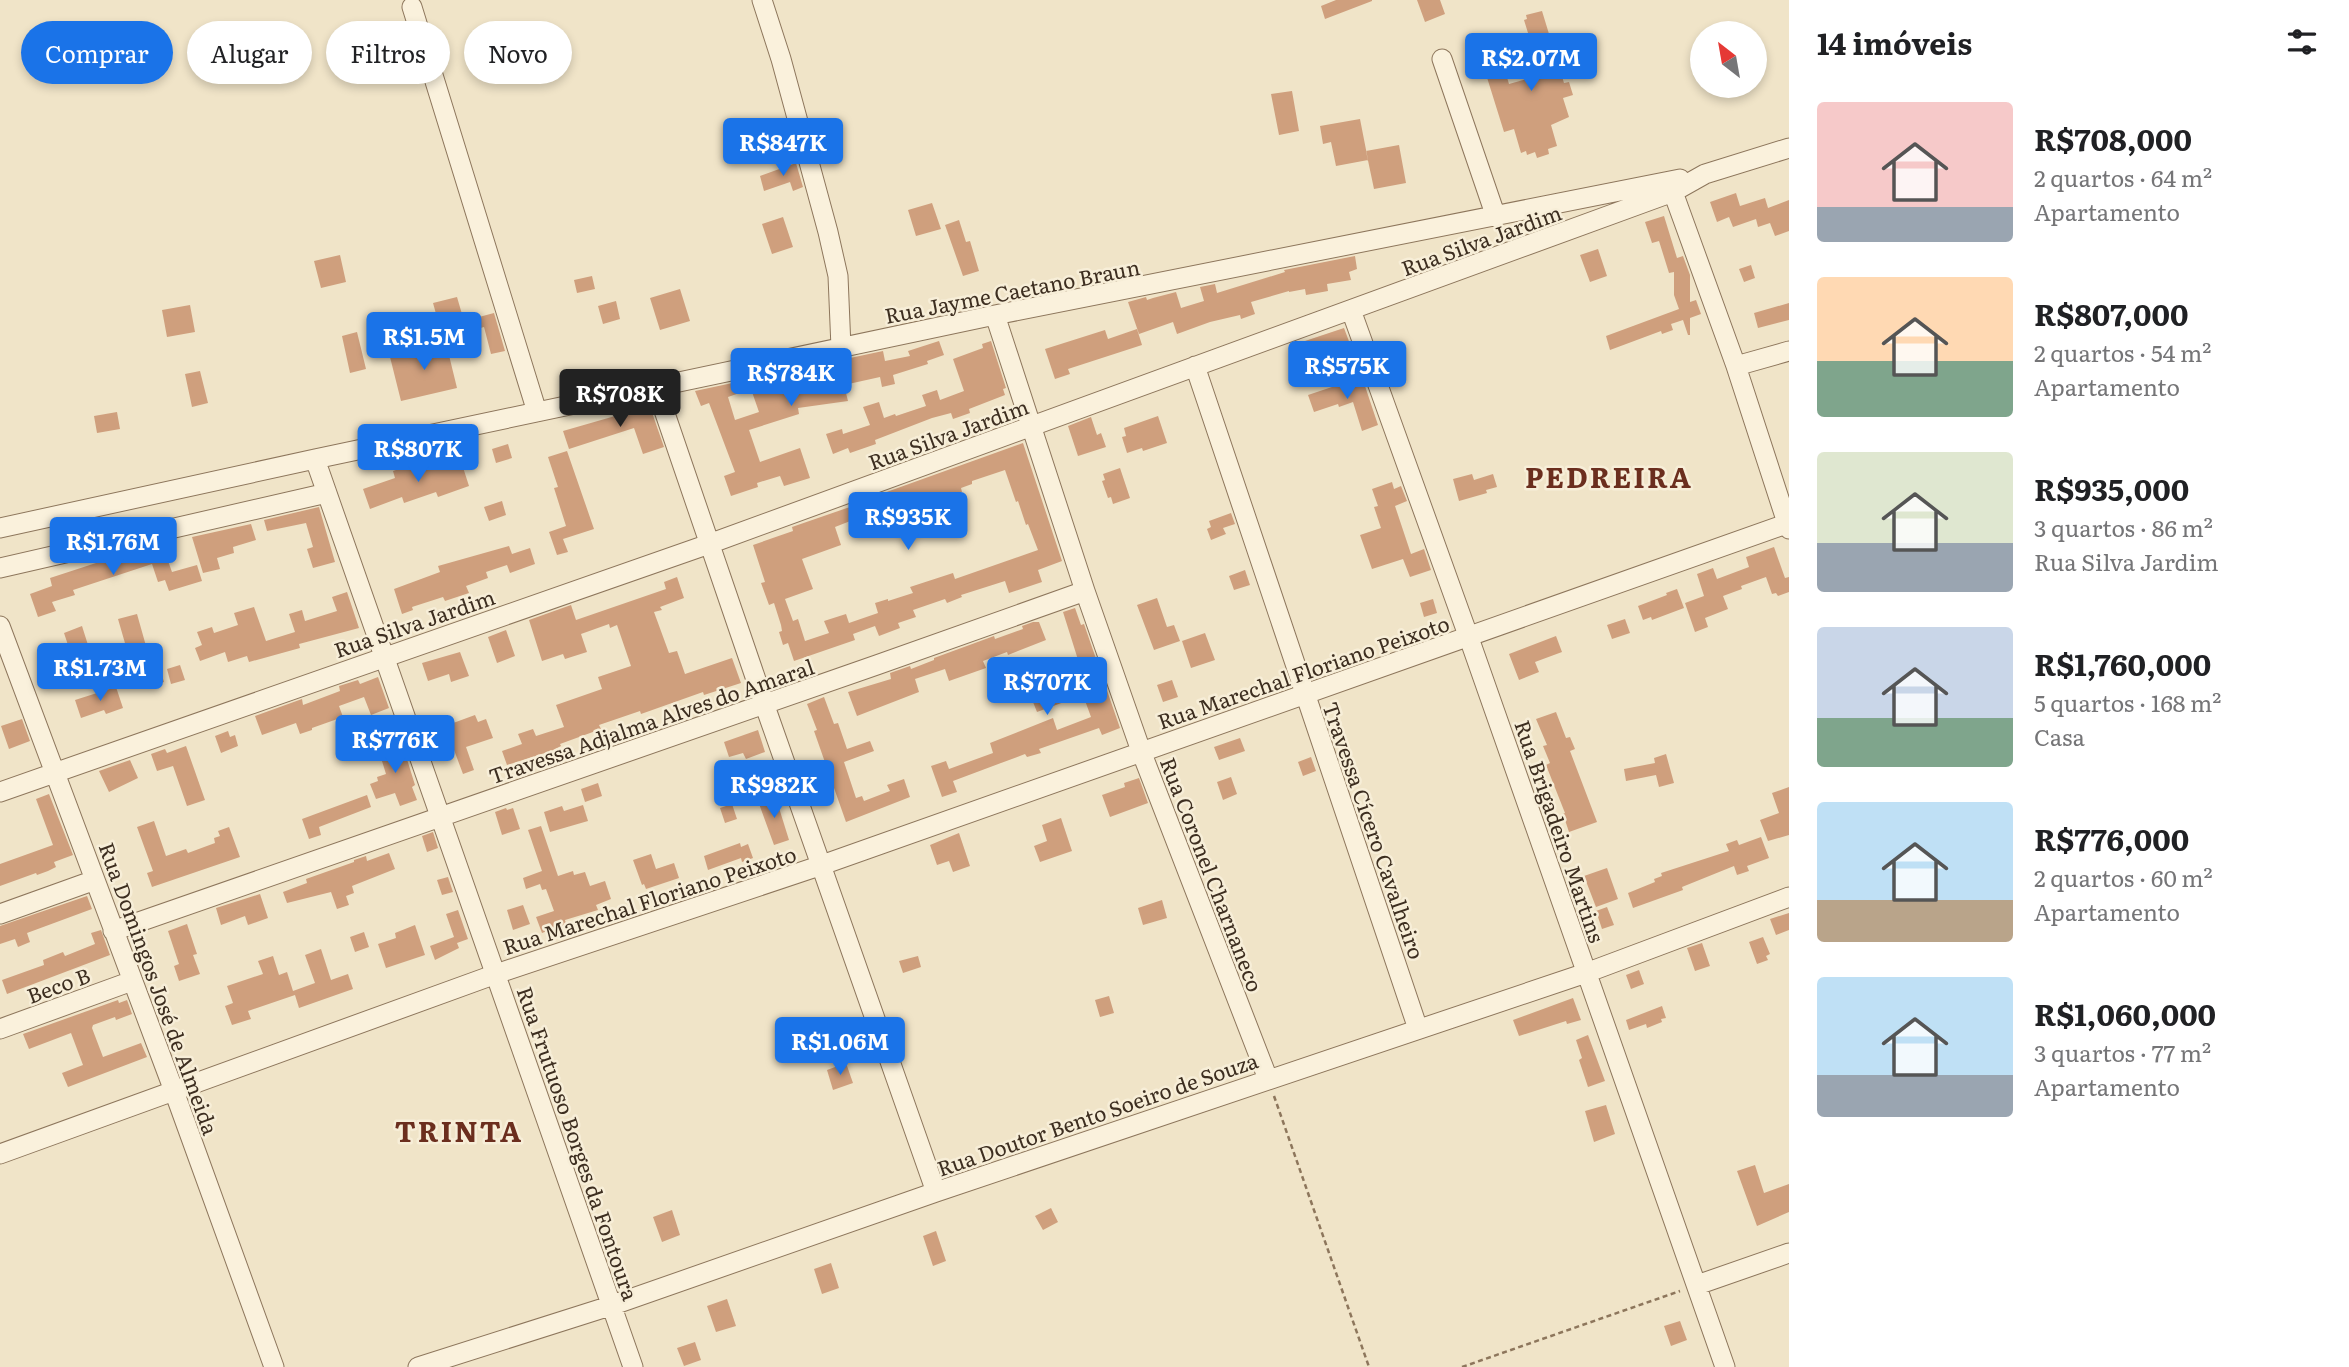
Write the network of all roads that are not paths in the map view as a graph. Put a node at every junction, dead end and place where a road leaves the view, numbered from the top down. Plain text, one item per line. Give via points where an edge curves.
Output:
1 (762, 0) edge
2 (412, 8) dead end
3 (1442, 59) dead end
4 (1789, 148) edge
5 (1706, 174) junction
6 (1673, 192) junction
7 (1600, 196) junction
8 (1496, 217) junction
9 (1605, 217) junction
10 (1351, 310) junction
11 (995, 315) junction
12 (841, 348) junction
13 (1789, 351) edge
14 (1195, 366) junction
15 (1736, 366) junction
16 (656, 387) junction
17 (537, 412) junction
18 (1031, 427) junction
19 (315, 459) junction
20 (327, 493) junction
21 (1788, 525) edge
22 (0, 528) edge
23 (709, 544) junction
24 (0, 568) edge
25 (1085, 590) junction
26 (0, 626) edge
27 (1469, 638) junction
28 (384, 657) junction
29 (1305, 695) junction
30 (765, 706) junction
31 (1141, 751) junction
32 (57, 773) junction
33 (0, 792) edge
34 (439, 817) junction
35 (822, 865) junction
36 (95, 880) junction
37 (1789, 897) edge
38 (0, 914) edge
39 (113, 932) junction
40 (1586, 973) junction
41 (496, 974) junction
42 (132, 981) junction
43 (0, 1029) edge
44 (1418, 1029) junction
45 (1268, 1079) junction
46 (174, 1091) junction
47 (0, 1154) edge
48 (936, 1192) junction
49 (1789, 1253) edge
50 (1696, 1285) junction
51 (612, 1305) junction
52 (274, 1367) edge
53 (418, 1367) edge
54 (633, 1367) edge
55 (1725, 1367) edge

1 - 12 street via 838,276
2 - 17 street
3 - 8 street
4 - 5 street, Rua Silva Jardim
5 - 6 street, Rua Silva Jardim
5 - 7 street, Rua Jayme Caetano Braun
6 - 9 street, Rua Silva Jardim
6 - 15 street
7 - 8 street, Rua Jayme Caetano Braun
7 - 9 street
8 - 11 street, Rua Jayme Caetano Braun
9 - 10 street, Rua Silva Jardim
10 - 14 street, Rua Silva Jardim
10 - 27 street, Rua Brigadeiro Martins
11 - 12 street, Rua Jayme Caetano Braun
11 - 18 street, Rua Coronel Charnaneco
12 - 16 street, Rua Jayme Caetano Braun
13 - 15 street
14 - 18 street, Rua Silva Jardim
14 - 29 street, Travessa Cícero Cavalheiro
15 - 21 street
16 - 17 street, Rua Jayme Caetano Braun
16 - 23 street
17 - 19 street, Rua Jayme Caetano Braun
18 - 23 street, Rua Silva Jardim
18 - 25 street, Rua Coronel Charnaneco
19 - 20 street, Rua Frutuoso Borges da Fontoura
19 - 22 street, Rua Jayme Caetano Braun
20 - 24 street
20 - 28 street, Rua Frutuoso Borges da Fontoura
21 - 27 street, Rua Marechal Floriano Peixoto
23 - 28 street, Rua Silva Jardim
23 - 30 street
25 - 30 street, Travessa Adjalma Alves do Amaral
25 - 31 street, Rua Coronel Charnaneco
26 - 32 street, Rua Domingos José de Almeida
27 - 29 street, Rua Marechal Floriano Peixoto
27 - 40 street, Rua Brigadeiro Martins
28 - 32 street, Rua Silva Jardim
28 - 34 street, Rua Frutuoso Borges da Fontoura
29 - 31 street, Rua Marechal Floriano Peixoto
29 - 44 street, Travessa Cícero Cavalheiro
30 - 34 street, Travessa Adjalma Alves do Amaral
30 - 35 street
31 - 35 street, Rua Marechal Floriano Peixoto
31 - 45 street, Rua Coronel Charnaneco
32 - 33 street, Rua Silva Jardim
32 - 36 street, Rua Domingos José de Almeida
34 - 39 street, Travessa Adjalma Alves do Amaral
34 - 41 street, Rua Frutuoso Borges da Fontoura
35 - 41 street, Rua Marechal Floriano Peixoto
35 - 48 street
36 - 38 street
36 - 39 street, Rua Domingos José de Almeida
37 - 40 street, Rua Doutor Bento Soeiro de Souza
39 - 42 street, Rua Domingos José de Almeida
40 - 44 street, Rua Doutor Bento Soeiro de Souza
40 - 50 street, Rua Brigadeiro Martins
41 - 46 street, Rua Marechal Floriano Peixoto
41 - 51 street, Rua Frutuoso Borges da Fontoura
42 - 43 street, Beco B
42 - 46 street, Rua Domingos José de Almeida
44 - 45 street, Rua Doutor Bento Soeiro de Souza
45 - 48 street, Rua Doutor Bento Soeiro de Souza
46 - 47 street, Rua Marechal Floriano Peixoto
46 - 52 street, Rua Domingos José de Almeida
48 - 51 street, Rua Doutor Bento Soeiro de Souza
49 - 50 street
50 - 55 street, Rua Brigadeiro Martins
51 - 53 street, Rua Doutor Bento Soeiro de Souza
51 - 54 street, Rua Frutuoso Borges da Fontoura

